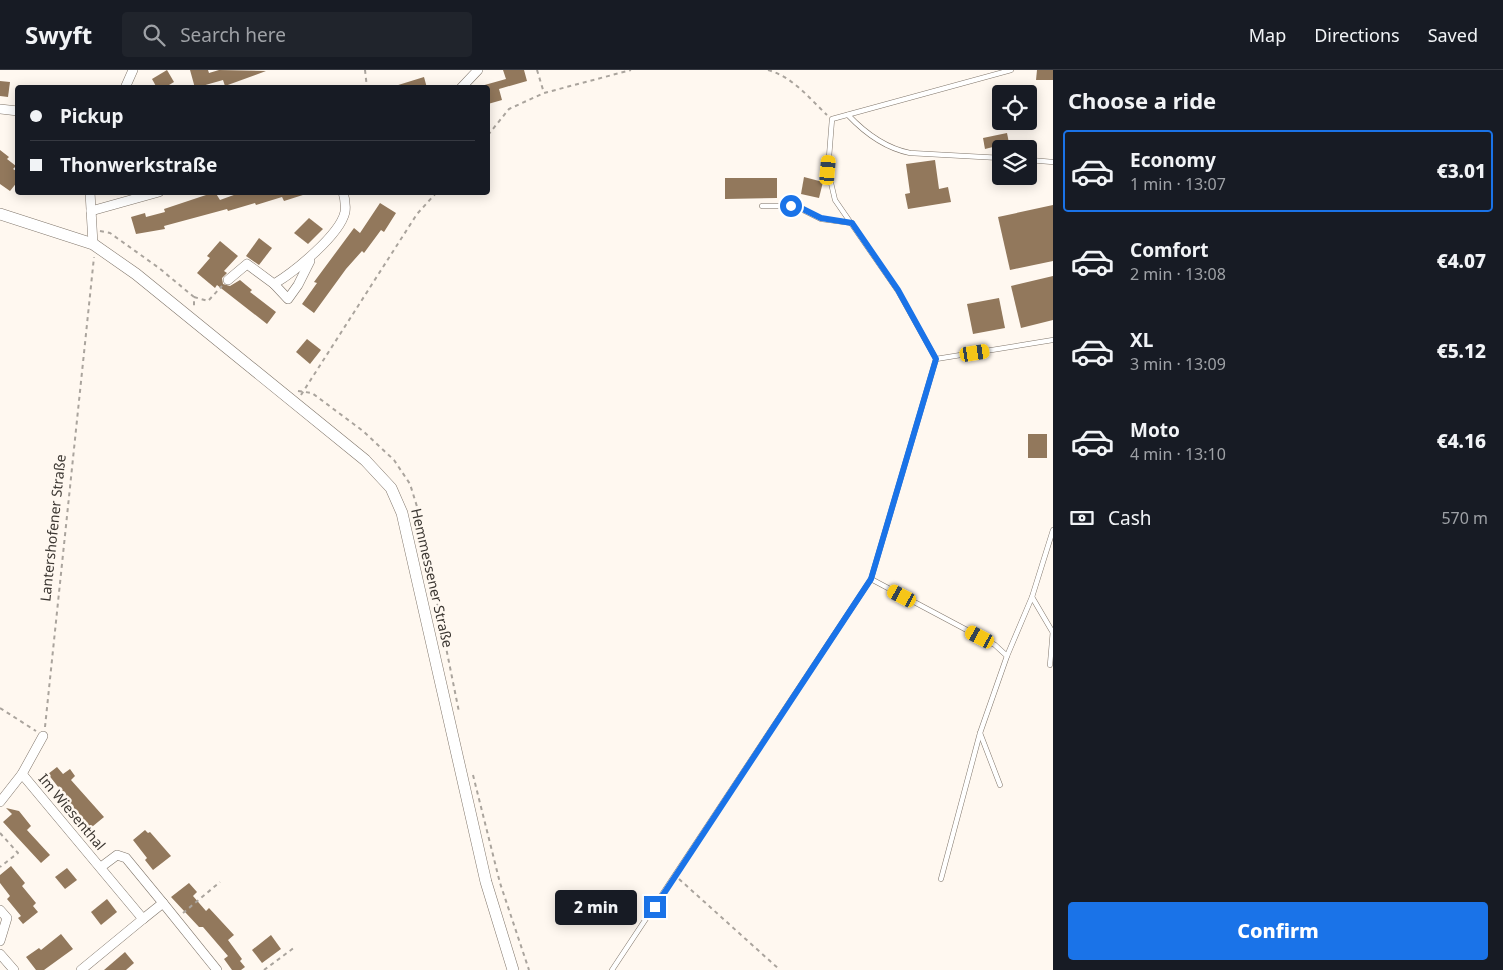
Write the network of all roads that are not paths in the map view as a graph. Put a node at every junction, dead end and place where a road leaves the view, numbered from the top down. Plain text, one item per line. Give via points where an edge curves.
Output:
1 (133, 70) edge
2 (478, 70) edge
3 (1011, 70) edge
4 (126, 85) edge
5 (464, 85) edge
6 (0, 109) edge
7 (15, 111) edge
8 (848, 115) junction
9 (992, 158) edge
10 (1037, 161) edge
11 (1053, 162) edge
12 (90, 195) edge
13 (148, 195) edge
14 (343, 195) edge
15 (762, 206) dead end
16 (91, 211) junction
17 (0, 214) edge
18 (852, 223) junction
19 (93, 244) junction
20 (314, 254) junction
21 (228, 280) road end
22 (274, 284) junction
23 (1053, 340) edge
24 (936, 359) junction
25 (1053, 530) edge
26 (871, 579) junction
27 (1032, 597) junction
28 (1053, 630) edge
29 (1007, 656) junction
30 (1050, 665) dead end
31 (980, 733) junction
32 (43, 736) road end
33 (22, 774) junction
34 (1000, 784) dead end
35 (0, 802) edge
36 (101, 867) junction
37 (941, 879) dead end
38 (163, 903) junction
39 (0, 910) edge
40 (143, 919) junction
41 (0, 941) edge
42 (0, 954) edge
43 (14, 970) edge
44 (81, 970) edge
45 (217, 970) edge
46 (512, 970) edge
47 (612, 970) edge

1 - 4 street
2 - 5 street
3 - 8 lane
6 - 7 street
8 - 9 lane via 868,133 896,150
8 - 18 lane via 832,119 828,170 835,200
10 - 11 lane
12 - 16 street
13 - 16 street
14 - 20 street via 345,212
15 - 18 lane via 791,206 821,218
16 - 19 street
17 - 19 main road, Hemmessener Straße
18 - 24 lane via 898,290
19 - 46 main road, Hemmessener Straße via 136,274 380,473 398,500 486,882
20 - 22 street via 293,273
20 - 22 street via 288,299
21 - 22 street via 246,264
23 - 24 lane
24 - 26 lane
25 - 27 lane
26 - 29 lane via 995,645
26 - 47 lane
27 - 28 lane
27 - 29 lane
28 - 30 lane
29 - 31 lane
31 - 34 lane
31 - 37 lane
32 - 33 street
33 - 35 street
33 - 36 street, Im Wiesenthal
36 - 38 street, Im Wiesenthal via 117,855 126,858
36 - 40 street, Im Wiesenthal
38 - 40 street
38 - 45 street, Im Wiesenthal
39 - 41 street via 6,918
40 - 44 street
42 - 43 street

